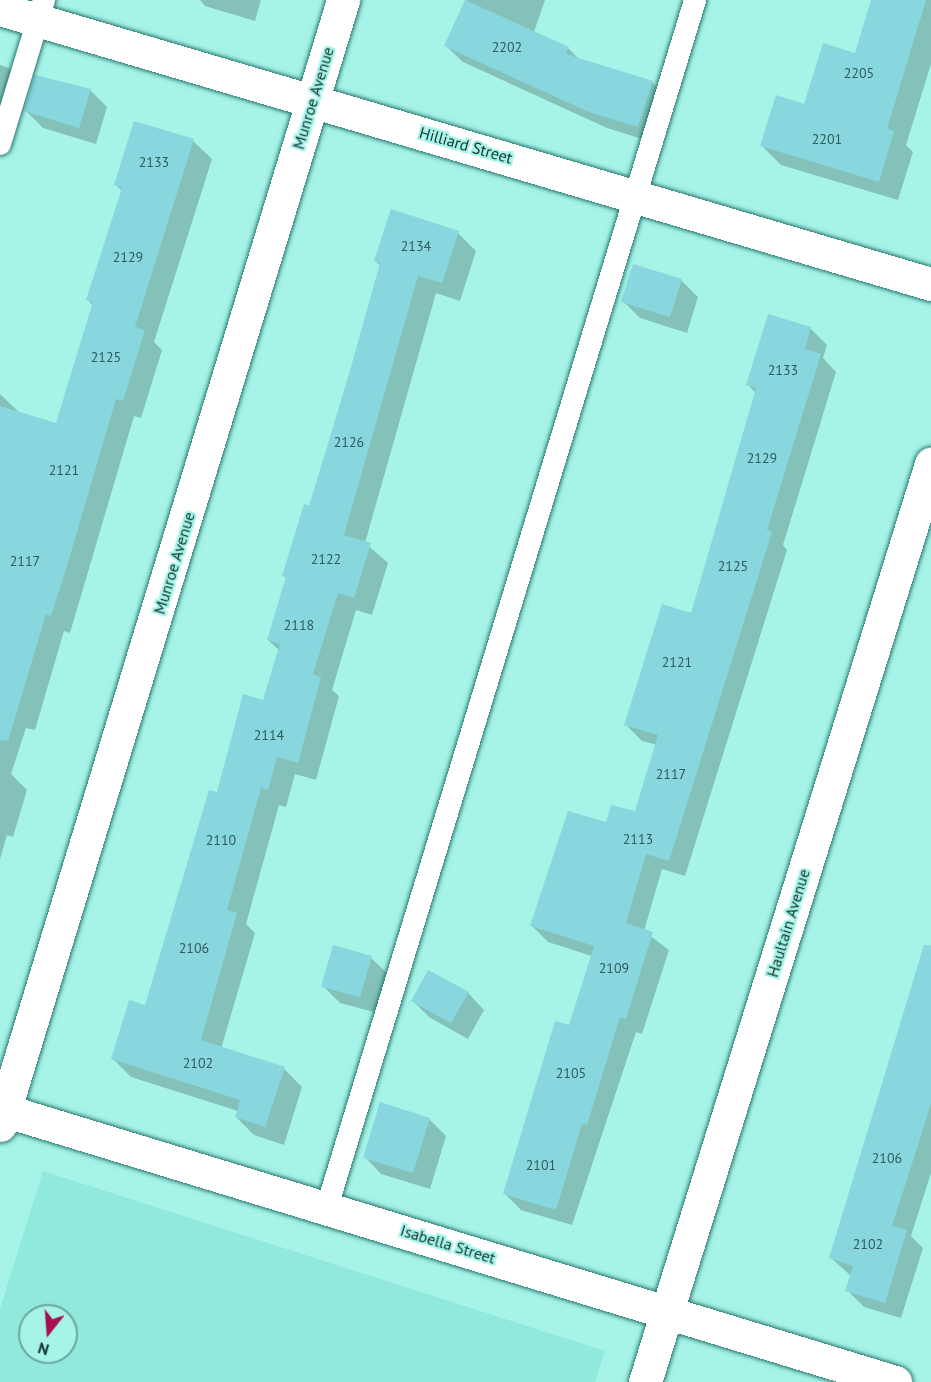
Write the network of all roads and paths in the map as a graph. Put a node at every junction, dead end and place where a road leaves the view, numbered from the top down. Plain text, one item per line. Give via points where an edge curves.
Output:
1 (343, 0) edge
2 (695, 0) edge
3 (0, 9) edge
4 (41, 10) edge
5 (312, 100) junction
6 (0, 144) edge
7 (635, 194) junction
8 (931, 284) edge
9 (931, 464) edge
10 (1, 1115) edge
11 (327, 1207) junction
12 (667, 1311) junction
13 (645, 1382) edge
14 (895, 1382) edge

1 - 5 street, Munroe Avenue
2 - 7 lane
3 - 4 street, Hilliard Street
4 - 5 street, Hilliard Street
4 - 6 lane
5 - 7 street, Hilliard Street
5 - 10 street, Munroe Avenue
7 - 8 street, Hilliard Street
7 - 11 lane
9 - 12 street, Haultain Avenue
10 - 11 street, Isabella Street
11 - 12 street, Isabella Street
12 - 13 street, Haultain Avenue
12 - 14 street, Isabella Street

